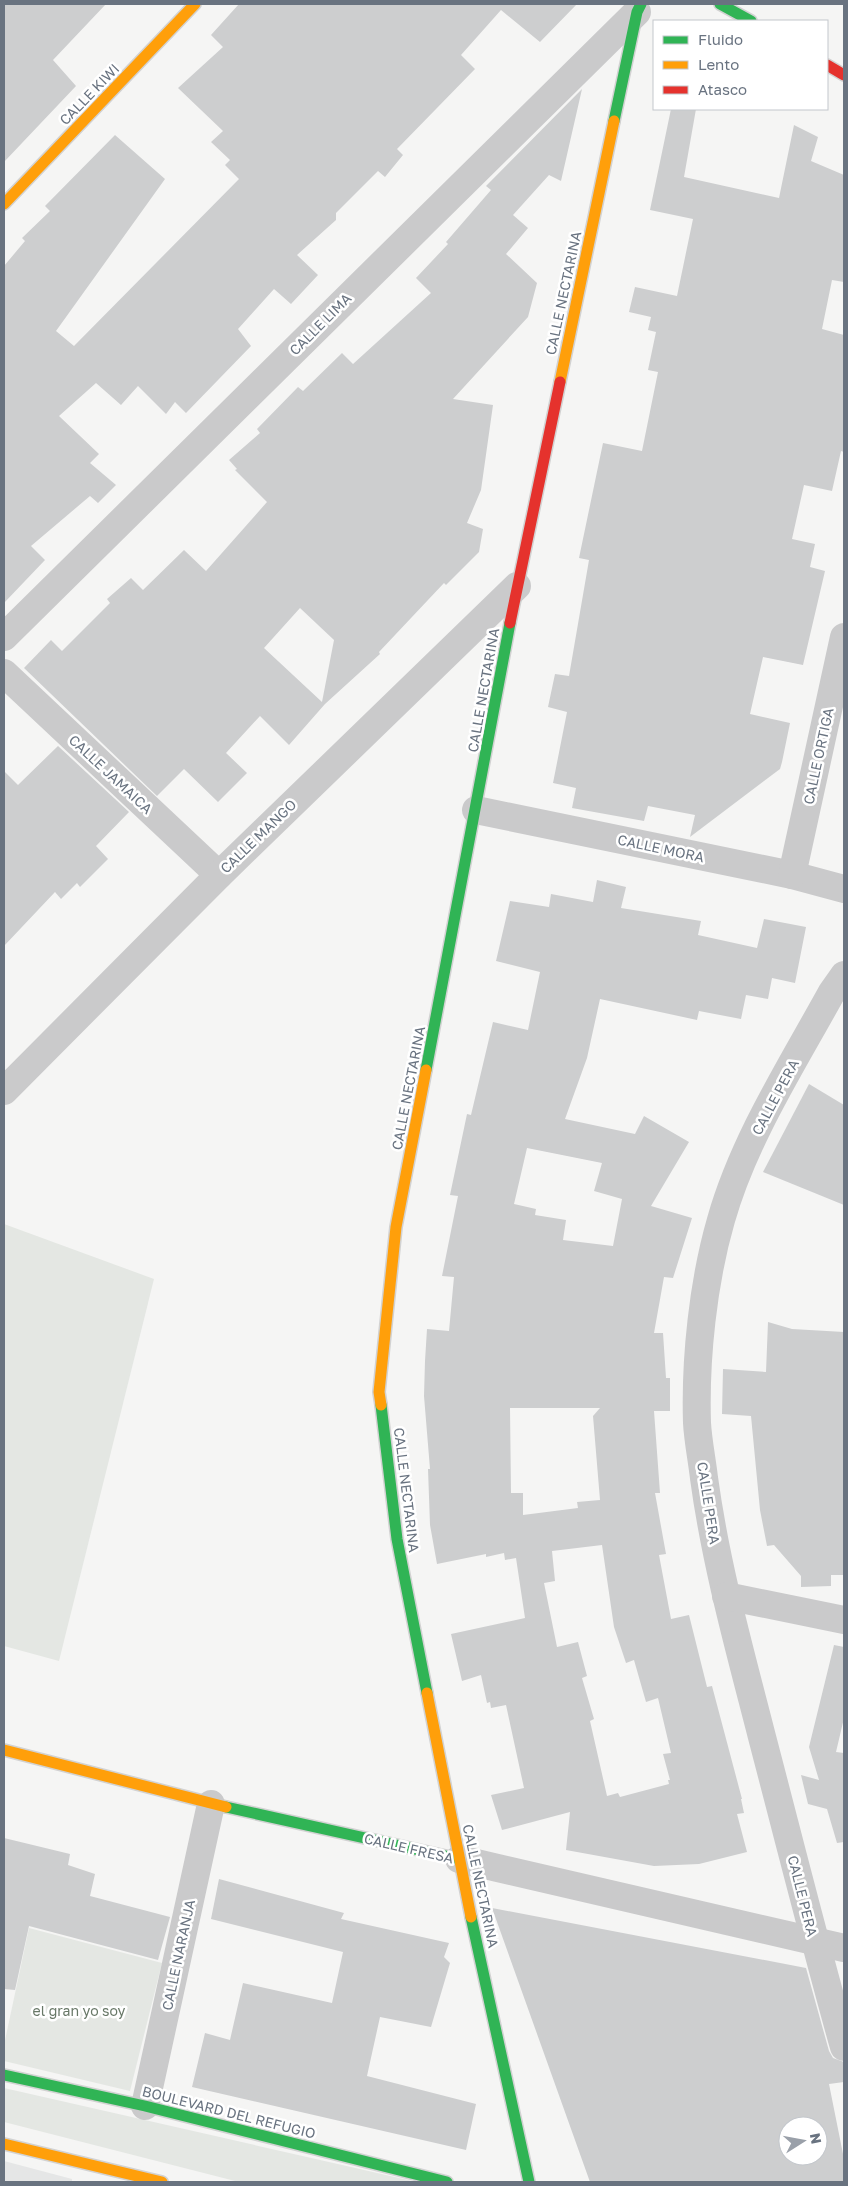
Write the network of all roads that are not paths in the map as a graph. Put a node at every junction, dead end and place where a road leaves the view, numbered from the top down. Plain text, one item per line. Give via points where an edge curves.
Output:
1 (195, 4) edge
2 (720, 4) edge
3 (639, 8) edge
4 (749, 20) edge
5 (828, 66) edge
6 (844, 75) edge
7 (4, 204) edge
8 (517, 586) junction
9 (844, 636) edge
10 (4, 637) edge
11 (4, 672) edge
12 (476, 810) junction
13 (219, 875) junction
14 (792, 875) junction
15 (844, 889) edge
16 (844, 974) edge
17 (4, 1091) edge
18 (726, 1596) junction
19 (844, 1620) edge
20 (4, 1750) edge
21 (211, 1804) junction
22 (460, 1859) junction
23 (815, 1942) junction
24 (844, 1948) edge
25 (844, 2047) edge
26 (4, 2075) edge
27 (145, 2106) junction
28 (4, 2144) edge
29 (162, 2182) edge
30 (447, 2182) edge
31 (528, 2182) edge

1 - 7 street, CALLE KIWI
2 - 4 street
3 - 8 street, CALLE NECTARINA
3 - 10 street, CALLE LIMA
5 - 6 street
8 - 12 street, CALLE NECTARINA
8 - 13 street, CALLE MANGO
9 - 14 street, CALLE ORTIGA
11 - 13 street, CALLE JAMAICA
12 - 14 street, CALLE MORA
12 - 22 street, CALLE NECTARINA via 396,1227 379,1392 397,1540
13 - 17 street, CALLE MANGO
14 - 15 street, CALLE MORA
16 - 18 street, CALLE PERA via 754,1138 733,1183 712,1260 700,1337 697,1426 708,1507
18 - 19 street
18 - 23 street, CALLE PERA
20 - 21 street, CALLE FRESA
21 - 22 street, CALLE FRESA
21 - 27 street, CALLE NARANJA
22 - 23 street, CALLE FRESA
22 - 31 street, CALLE NECTARINA
23 - 24 street, CALLE FRESA
23 - 25 street, CALLE PERA
26 - 27 street, BOULEVARD DEL REFUGIO
27 - 30 street, BOULEVARD DEL REFUGIO
28 - 29 street via 86,2170

